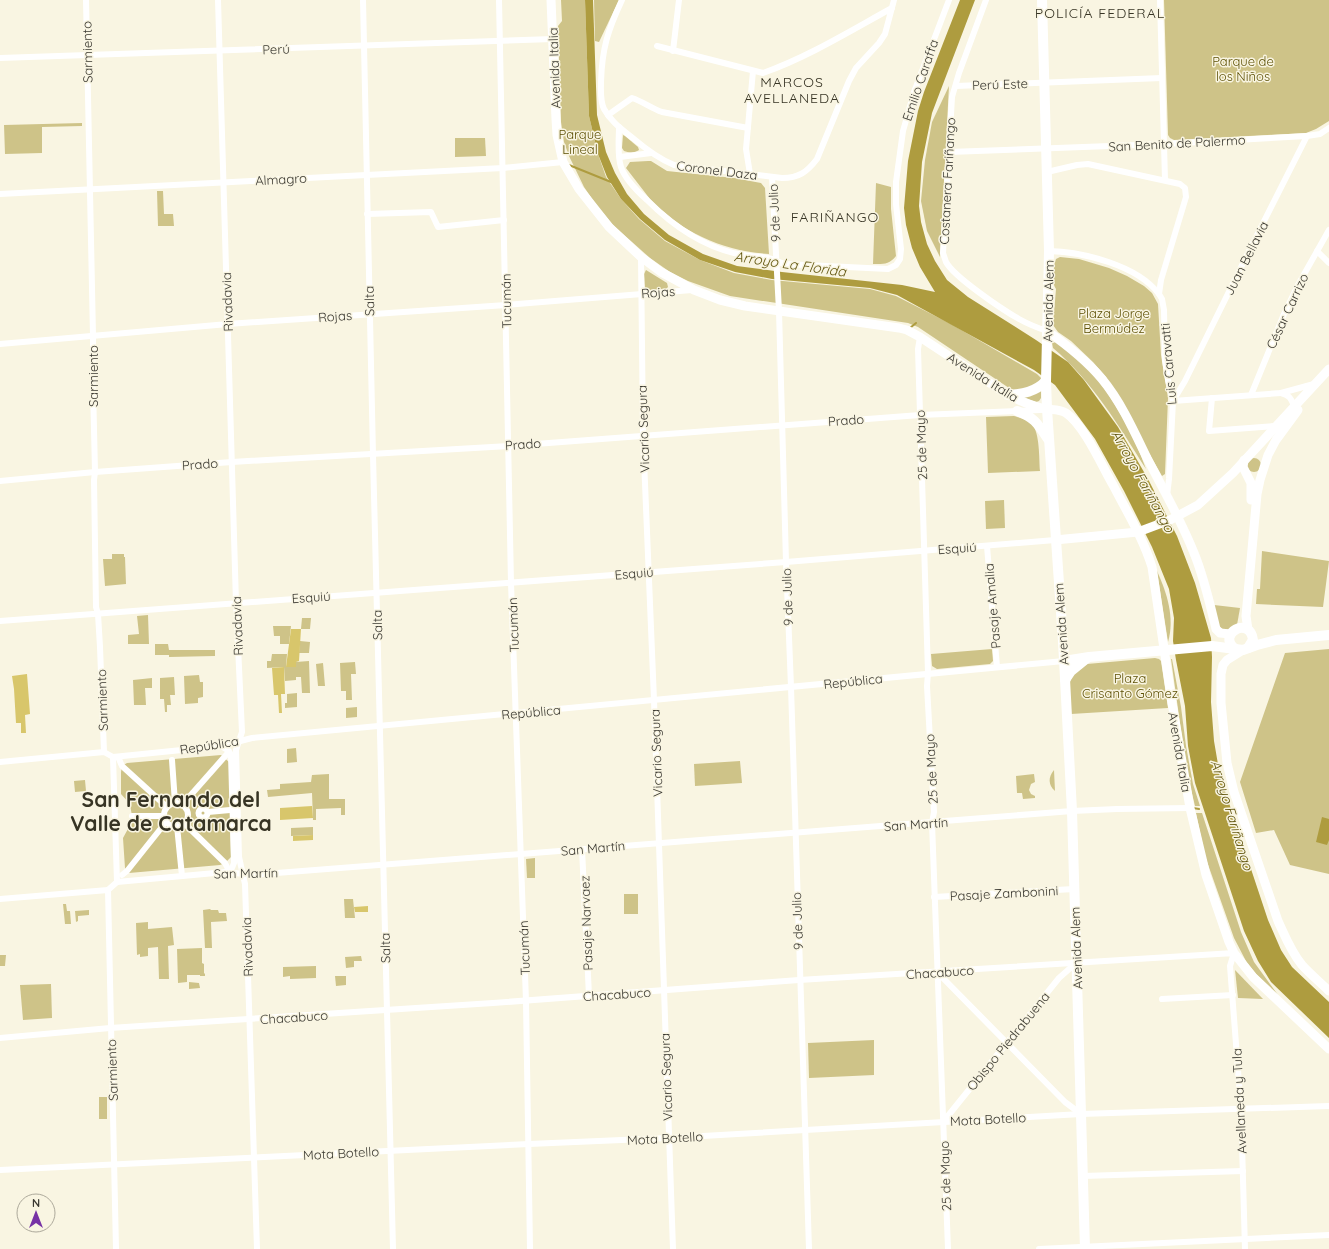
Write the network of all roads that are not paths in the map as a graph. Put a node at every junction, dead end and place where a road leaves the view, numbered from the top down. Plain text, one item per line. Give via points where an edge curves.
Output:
1 (86, 0) edge
2 (218, 0) edge
3 (363, 0) edge
4 (499, 0) edge
5 (551, 0) edge
6 (622, 0) edge
7 (679, 0) edge
8 (894, 0) edge
9 (949, 0) edge
10 (986, 0) edge
11 (1042, 0) edge
12 (1160, 0) edge
13 (892, 8) junction
14 (553, 39) junction
15 (500, 41) junction
16 (364, 46) junction
17 (657, 46) dead end
18 (220, 50) junction
19 (673, 51) junction
20 (87, 56) junction
21 (0, 58) edge
22 (752, 71) junction
23 (1162, 78) junction
24 (1044, 83) junction
25 (956, 86) junction
26 (608, 114) junction
27 (619, 127) junction
28 (748, 128) junction
29 (1329, 128) edge
30 (1307, 136) junction
31 (1164, 144) junction
32 (1046, 149) junction
33 (949, 152) junction
34 (651, 153) junction
35 (620, 157) junction
36 (563, 162) junction
37 (503, 168) junction
38 (1047, 172) junction
39 (366, 174) junction
40 (750, 174) junction
41 (772, 177) junction
42 (1165, 180) junction
43 (224, 182) junction
44 (90, 189) junction
45 (0, 194) edge
46 (367, 214) junction
47 (504, 220) junction
48 (1329, 230) edge
49 (1049, 251) junction
50 (1317, 251) junction
51 (641, 257) junction
52 (777, 262) junction
53 (1329, 263) edge
54 (694, 290) junction
55 (640, 294) junction
56 (1159, 294) junction
57 (506, 305) junction
58 (779, 311) junction
59 (370, 314) junction
60 (228, 324) junction
61 (1047, 331) junction
62 (93, 336) junction
63 (920, 337) junction
64 (0, 344) edge
65 (1329, 369) edge
66 (1329, 377) edge
67 (1046, 381) junction
68 (1314, 384) junction
69 (1281, 393) junction
70 (1251, 394) junction
71 (1008, 395) junction
72 (1212, 398) junction
73 (1173, 400) junction
74 (1294, 406) junction
75 (1047, 409) junction
76 (1016, 411) junction
77 (920, 415) junction
78 (782, 425) junction
79 (1275, 426) junction
80 (643, 435) junction
81 (1048, 439) junction
82 (509, 446) junction
83 (373, 455) junction
84 (1246, 457) junction
85 (232, 462) junction
86 (1264, 469) junction
87 (95, 472) junction
88 (1247, 474) junction
89 (0, 480) edge
90 (1167, 496) junction
91 (1174, 518) junction
92 (1141, 531) junction
93 (1055, 540) junction
94 (987, 546) junction
95 (924, 550) junction
96 (786, 562) junction
97 (649, 572) junction
98 (511, 583) junction
99 (377, 593) junction
100 (236, 603) junction
101 (98, 614) junction
102 (0, 621) edge
103 (1249, 631) junction
104 (1232, 633) junction
105 (1329, 635) edge
106 (1276, 640) junction
107 (1063, 641) junction
108 (1212, 646) junction
109 (1242, 649) junction
110 (1168, 650) junction
111 (1089, 657) junction
112 (1064, 661) junction
113 (997, 667) junction
114 (928, 673) junction
115 (1065, 680) junction
116 (791, 687) junction
117 (654, 700) junction
118 (517, 714) junction
119 (380, 725) junction
120 (238, 742) junction
121 (221, 746) junction
122 (104, 752) junction
123 (227, 754) dead end
124 (116, 758) junction
125 (172, 760) dead end
126 (0, 762) edge
127 (175, 803) junction
128 (182, 805) junction
129 (167, 807) junction
130 (1190, 808) junction
131 (230, 810) dead end
132 (1072, 812) junction
133 (187, 814) junction
134 (132, 816) dead end
135 (165, 819) junction
136 (184, 823) junction
137 (932, 823) junction
138 (177, 826) junction
139 (795, 833) junction
140 (658, 843) junction
141 (582, 849) junction
142 (521, 855) junction
143 (384, 865) junction
144 (226, 870) junction
145 (244, 874) junction
146 (122, 875) dead end
147 (182, 876) junction
148 (117, 882) junction
149 (1074, 889) junction
150 (108, 890) junction
151 (934, 897) junction
152 (0, 899) edge
153 (1234, 953) junction
154 (1076, 963) junction
155 (937, 972) junction
156 (799, 980) junction
157 (663, 990) junction
158 (1329, 991) edge
159 (1233, 995) junction
160 (589, 996) junction
161 (1162, 999) dead end
162 (526, 1001) junction
163 (387, 1010) junction
164 (249, 1020) junction
165 (110, 1028) junction
166 (0, 1038) edge
167 (1006, 1043) junction
168 (1329, 1049) edge
169 (1329, 1106) edge
170 (1241, 1109) junction
171 (1081, 1114) junction
172 (943, 1122) junction
173 (805, 1130) junction
174 (668, 1138) junction
175 (529, 1144) junction
176 (390, 1151) junction
177 (253, 1158) junction
178 (114, 1164) junction
179 (0, 1170) edge
180 (1243, 1171) junction
181 (1083, 1176) junction
182 (1329, 1235) edge
183 (1245, 1238) junction
184 (1085, 1248) edge
185 (116, 1249) edge
186 (257, 1249) edge
187 (393, 1249) edge
188 (530, 1249) edge
189 (673, 1249) edge
190 (809, 1249) edge
191 (948, 1249) edge
192 (1039, 1249) edge
193 (1246, 1249) edge

1 - 20 street, Sarmiento
2 - 18 street, Rivadavia
3 - 16 street, Salta
4 - 15 street, Tucumán
5 - 14 main road, Avenida Italia
6 - 26 street, Coronel Daza via 604,46 602,61 602,100
7 - 19 street
8 - 13 street, 9 de Julio
9 - 52 street, Emilio Caraffa via 914,92 903,131 896,182 900,259 896,265 876,269
10 - 25 street, Costanera Fariñango
11 - 24 main road, Avenida Alem
12 - 23 street
13 - 22 street via 779,67 763,73
13 - 41 street, 9 de Julio via 885,34 856,68 849,81 817,159 809,170 801,174 790,178
14 - 15 street, Perú
14 - 36 main road, Avenida Italia via 557,135
15 - 16 street, Perú
15 - 37 street, Tucumán
16 - 18 street, Perú
16 - 39 street, Salta
17 - 19 street
18 - 20 street, Perú
18 - 43 street, Rivadavia
19 - 22 street
20 - 21 street, Perú
20 - 44 street, Sarmiento
22 - 28 street
23 - 24 street, Perú Este
23 - 31 street
24 - 25 street, Perú Este
24 - 32 main road, Avenida Alem
25 - 33 street, Costanera Fariñango via 952,97
26 - 27 street, Coronel Daza
26 - 28 street via 632,98 662,112
27 - 34 street, Coronel Daza
27 - 35 street, Emilio Caraffa
28 - 40 street via 746,149
29 - 30 street via 1320,134
30 - 31 street, San Benito de Palermo
30 - 73 street, Juan Bellavia via 1186,381
31 - 32 street, San Benito de Palermo
31 - 42 street
32 - 33 street, San Benito de Palermo
32 - 38 main road, Avenida Alem
33 - 61 street, Costanera Fariñango via 943,253 946,261 975,289 1018,318
34 - 35 street
34 - 40 street, Coronel Daza via 674,165
35 - 52 street, Emilio Caraffa via 624,175 658,212 676,227 713,247 744,256 770,258
36 - 37 street, Almagro
36 - 51 main road, Avenida Italia via 593,208
37 - 39 street, Almagro
37 - 47 street, Tucumán
38 - 42 street via 1088,164
38 - 49 main road, Avenida Alem
39 - 43 street, Almagro
39 - 46 street, Salta
40 - 41 street, Coronel Daza
41 - 52 street, 9 de Julio
42 - 56 street, Luis Caravatti via 1180,184 1185,188 1186,196
43 - 44 street, Almagro
43 - 60 street, Rivadavia
44 - 45 street, Almagro
44 - 62 street, Sarmiento
46 - 47 street via 431,212 438,227
46 - 59 street, Salta
47 - 57 street, Tucumán
48 - 50 street, César Carrizo
49 - 56 street via 1072,253 1120,267 1141,278
49 - 61 main road, Avenida Alem
50 - 53 street
50 - 70 street, César Carrizo via 1284,314
51 - 54 main road, Avenida Italia via 661,272
51 - 55 street, Vicario Segura
52 - 58 street, 9 de Julio
54 - 55 street, Rojas
54 - 58 main road, Avenida Italia via 720,300
55 - 57 street, Rojas
55 - 80 street, Vicario Segura
56 - 73 street, Luis Caravatti via 1164,310 1167,374
57 - 59 street, Rojas
57 - 82 street, Tucumán
58 - 63 main road, Avenida Italia via 899,328
58 - 78 street, 9 de Julio
59 - 60 street, Rojas
59 - 83 street, Salta
60 - 62 street, Rojas
60 - 85 street, Rivadavia
61 - 67 main road, Avenida Alem
61 - 90 main road, Costanera Fariñango via 1068,345 1102,380 1130,425
62 - 64 street, Rojas
62 - 87 street, Sarmiento
63 - 71 main road, Avenida Italia
63 - 77 street, 25 de Mayo
65 - 68 main road, Esquiú
66 - 86 main road via 1283,428 1268,455
67 - 71 main road via 1034,391
67 - 75 main road, Avenida Alem
68 - 69 street
68 - 74 main road, Esquiú
69 - 70 street
69 - 74 street via 1287,394
70 - 72 street
71 - 75 main road, Avenida Italia
72 - 73 street
72 - 79 street via 1209,431
73 - 90 street, Luis Caravatti
74 - 79 main road, Esquiú
75 - 76 street, Prado
75 - 81 main road, Avenida Alem
75 - 92 main road, Avenida Italia via 1065,412 1077,424
76 - 77 street, Prado
76 - 81 main road via 1034,419
77 - 78 street, Prado
77 - 95 street, 25 de Mayo
78 - 80 street, Prado
78 - 96 street, 9 de Julio
79 - 84 main road, Esquiú
80 - 82 street, Prado
80 - 97 street, Vicario Segura
81 - 93 main road, Avenida Alem
82 - 83 street, Prado
82 - 98 street, Tucumán
83 - 85 street, Prado
83 - 99 street, Salta
84 - 86 main road via 1256,454 1260,456 1264,462
84 - 88 main road via 1243,467
84 - 91 main road, Esquiú via 1233,473 1198,505
85 - 87 street, Prado
85 - 100 street, Rivadavia
86 - 88 main road via 1257,476
86 - 103 main road via 1257,494 1246,616
87 - 89 street, Prado
87 - 101 street, Sarmiento
88 - 104 main road via 1252,494 1241,621
90 - 91 main road, Costanera Fariñango
91 - 92 main road, Esquiú
91 - 104 main road, Costanera Fariñango via 1195,554 1216,629 1220,633
92 - 93 main road, Esquiú
92 - 110 main road, Avenida Italia via 1152,567
93 - 94 street, Esquiú
93 - 107 main road, Avenida Alem
94 - 95 street, Esquiú
94 - 113 street, Pasaje Amalia
95 - 96 street, Esquiú
95 - 114 street, 25 de Mayo
96 - 97 street, Esquiú
96 - 116 street, 9 de Julio
97 - 98 street, Esquiú
97 - 117 street, Vicario Segura
98 - 99 street, Esquiú
98 - 118 street, Tucumán
99 - 100 street, Esquiú
99 - 119 street, Salta
100 - 101 street, Esquiú
100 - 120 street, Rivadavia via 242,732
101 - 102 street, Esquiú
101 - 122 street, Sarmiento
103 - 104 main road via 1242,628
103 - 106 main road via 1262,638
103 - 109 main road via 1253,640
104 - 108 main road
104 - 109 main road via 1230,643
105 - 106 main road
106 - 109 main road
107 - 111 main road via 1070,650
107 - 112 main road, Avenida Alem
108 - 109 main road
108 - 110 main road
109 - 158 main road via 1227,660 1221,674 1224,742 1230,778 1284,934 1302,965
110 - 111 main road
110 - 130 main road, Avenida Italia
111 - 112 main road
111 - 115 main road
112 - 113 street, República
112 - 115 main road, Avenida Alem
113 - 114 street, República
114 - 116 street, República
114 - 137 street, 25 de Mayo via 934,812
115 - 132 main road, Avenida Alem
116 - 117 street, República
116 - 139 street, 9 de Julio
117 - 118 street, República
117 - 140 street, Vicario Segura
118 - 119 street, República
118 - 142 street, Tucumán
119 - 120 street, República via 252,738
119 - 143 street, Salta
120 - 121 street, República
120 - 145 street, Rivadavia via 236,750 239,857
121 - 124 street, República
121 - 144 street via 229,751 231,756 234,863 232,868
122 - 124 street
122 - 126 street
123 - 128 street
124 - 129 street
124 - 148 street via 114,779
125 - 127 street
127 - 128 street
127 - 129 street
128 - 133 street
129 - 135 street
130 - 132 street, San Martín
130 - 153 main road, Avenida Italia via 1208,882
131 - 133 street via 208,812 204,817 199,813
132 - 137 street, San Martín
132 - 149 main road, Avenida Alem
133 - 136 street
134 - 135 street
135 - 138 street via 171,825
135 - 146 street
136 - 138 street
136 - 144 street via 225,862
137 - 139 street, San Martín
137 - 151 street, 25 de Mayo
138 - 147 street
139 - 140 street, San Martín
139 - 156 street, 9 de Julio
140 - 141 street, San Martín
140 - 157 street, Vicario Segura
141 - 142 street, San Martín
141 - 160 street, Pasaje Narvaez
142 - 143 street, San Martín
142 - 162 street, Tucumán
143 - 145 street, San Martín
143 - 163 street, Salta
144 - 145 street, San Martín
144 - 147 street, San Martín
145 - 164 street, Rivadavia
147 - 148 street, San Martín
148 - 150 street
149 - 151 street, Pasaje Zambonini
149 - 154 main road, Avenida Alem
150 - 152 street
150 - 165 street, Sarmiento
151 - 155 street, 25 de Mayo
153 - 154 street, Chacabuco
153 - 159 street, Avellaneda y Tula via 1230,966
153 - 168 main road, Avenida Italia via 1253,977
154 - 155 street, Chacabuco
154 - 167 street, Obispo Piedrabuena via 1059,978
154 - 171 main road, Avenida Alem
155 - 156 street, Chacabuco
155 - 167 street
155 - 172 street, 25 de Mayo
156 - 157 street, Chacabuco
156 - 173 street, 9 de Julio
157 - 160 street, Chacabuco
157 - 174 street, Vicario Segura
159 - 161 street
159 - 170 street, Avellaneda y Tula
160 - 162 street, Chacabuco
162 - 163 street, Chacabuco
162 - 175 street, Tucumán
163 - 164 street, Chacabuco
163 - 176 street, Salta
164 - 165 street, Chacabuco
164 - 177 street, Rivadavia
165 - 166 street, Chacabuco
165 - 178 street, Sarmiento
167 - 171 street via 1065,1102
167 - 172 street, Obispo Piedrabuena
169 - 170 street, Mota Botello
170 - 171 street, Mota Botello
170 - 180 street, Avellaneda y Tula
171 - 172 street, Mota Botello
171 - 181 main road, Avenida Alem
172 - 173 street, Mota Botello
172 - 191 street, 25 de Mayo
173 - 174 street, Mota Botello
173 - 190 street, 9 de Julio
174 - 175 street, Mota Botello
174 - 189 street, Vicario Segura
175 - 176 street, Mota Botello
175 - 188 street, Tucumán
176 - 177 street, Mota Botello
176 - 187 street, Salta
177 - 178 street, Mota Botello
177 - 186 street, Rivadavia
178 - 179 street, Mota Botello
178 - 185 street, Sarmiento
180 - 181 street
180 - 183 street, Avellaneda y Tula
181 - 184 main road, Avenida Alem
182 - 183 street
183 - 184 street
183 - 193 street, Avellaneda y Tula
184 - 192 street

